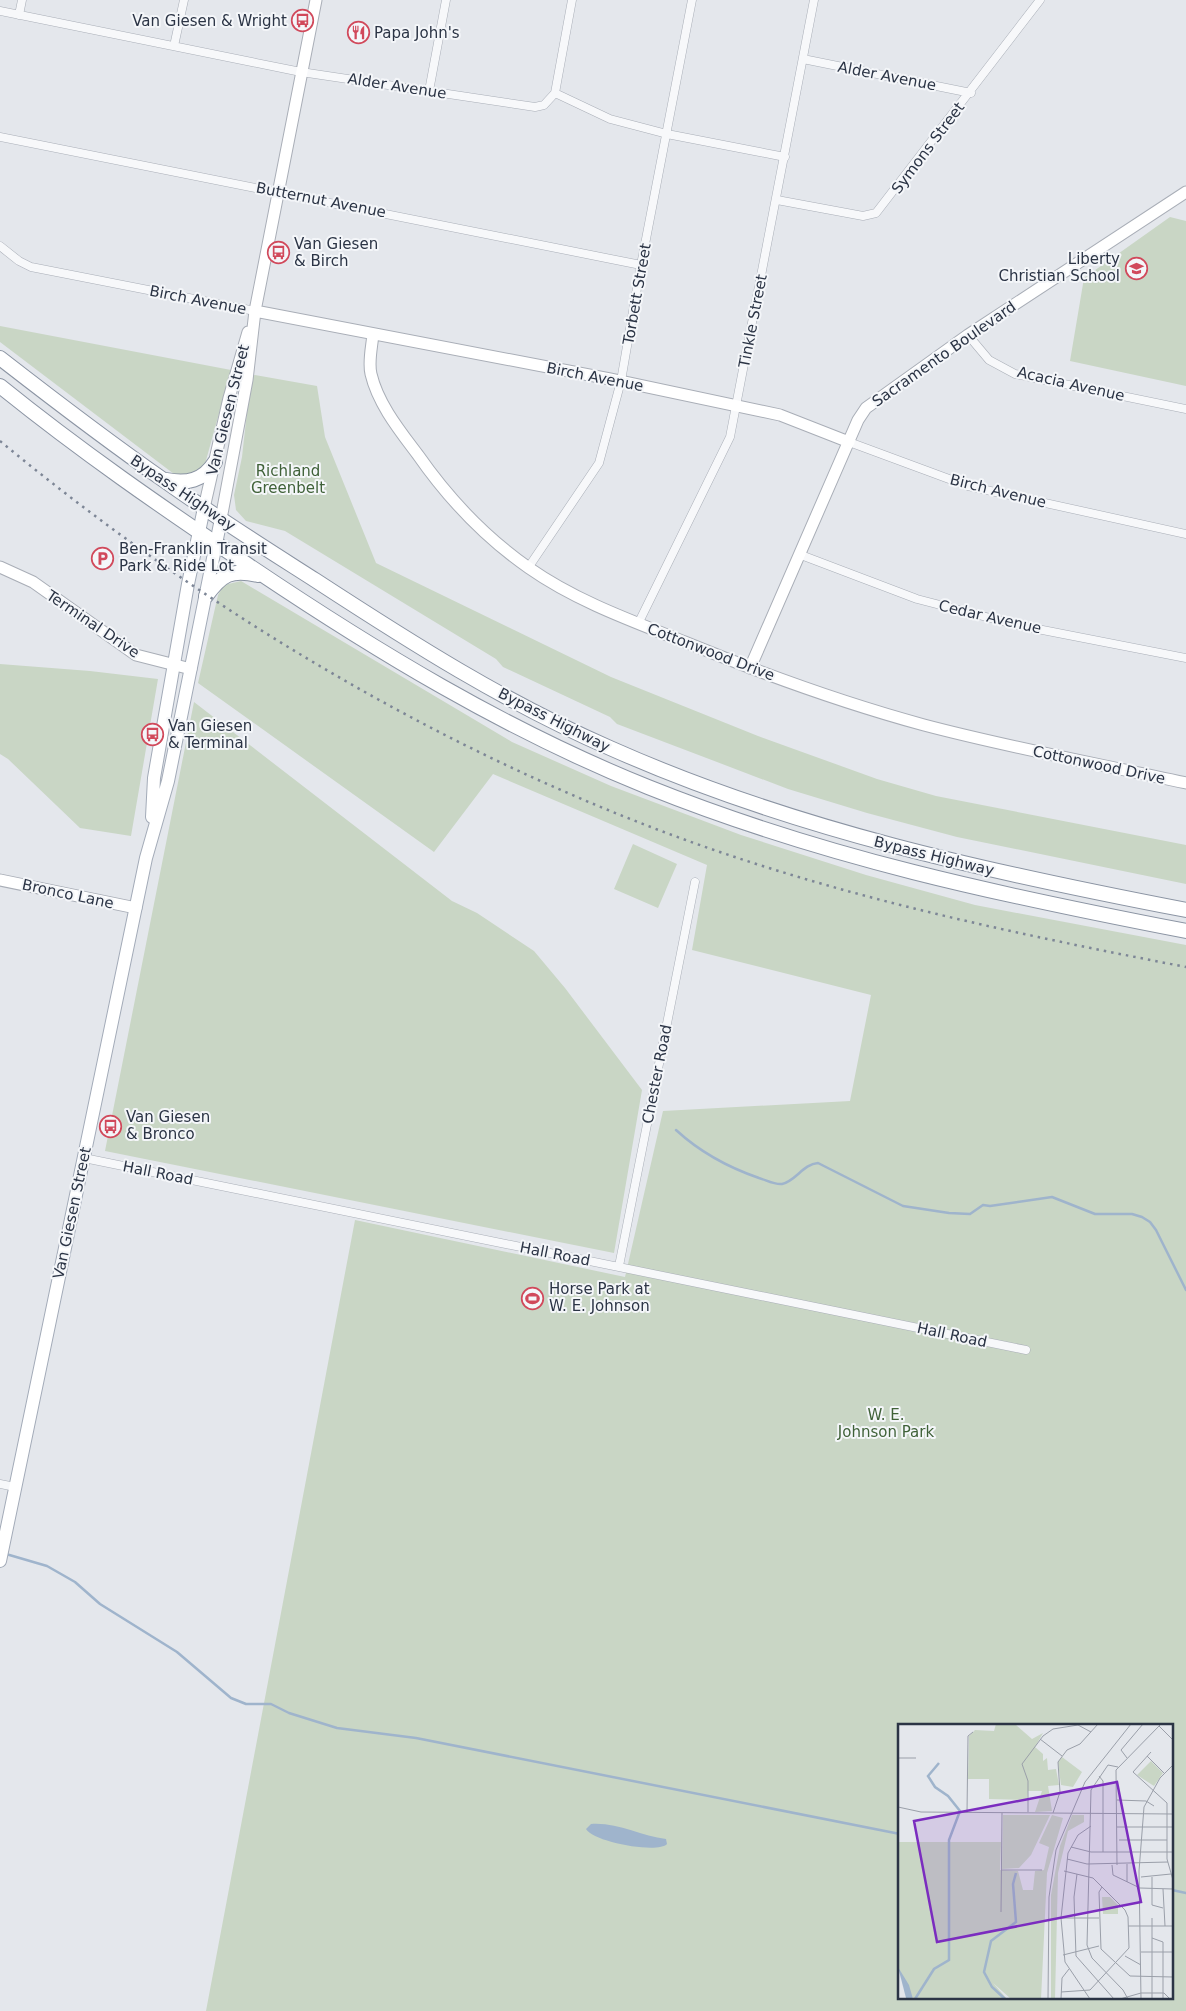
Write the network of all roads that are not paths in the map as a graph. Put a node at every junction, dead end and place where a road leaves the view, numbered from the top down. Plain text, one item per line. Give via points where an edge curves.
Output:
1 (22, 0) edge
2 (184, 0) edge
3 (316, 0) edge
4 (446, 0) edge
5 (572, 0) edge
6 (692, 0) edge
7 (814, 0) edge
8 (1040, 0) edge
9 (0, 11) edge
10 (20, 15) junction
11 (174, 46) junction
12 (803, 59) junction
13 (301, 72) junction
14 (429, 91) junction
15 (970, 92) junction
16 (555, 93) junction
17 (667, 134) junction
18 (0, 137) edge
19 (785, 157) junction
20 (278, 191) junction
21 (1186, 192) edge
22 (777, 200) junction
23 (0, 246) edge
24 (641, 265) junction
25 (255, 311) junction
26 (373, 334) junction
27 (968, 336) junction
28 (0, 358) edge
29 (621, 381) junction
30 (0, 386) edge
31 (737, 406) junction
32 (1186, 409) edge
33 (849, 442) junction
34 (215, 462) junction
35 (163, 480) junction
36 (204, 508) junction
37 (221, 519) junction
38 (199, 532) junction
39 (1186, 534) edge
40 (216, 544) junction
41 (801, 555) junction
42 (0, 568) edge
43 (528, 568) junction
44 (267, 578) junction
45 (206, 596) junction
46 (638, 624) junction
47 (1186, 658) edge
48 (174, 666) junction
49 (750, 668) junction
50 (191, 669) junction
51 (1186, 783) edge
52 (151, 835) junction
53 (0, 880) edge
54 (695, 882) dead end
55 (136, 908) junction
56 (1186, 910) edge
57 (1186, 932) edge
58 (84, 1158) junction
59 (619, 1266) junction
60 (1026, 1350) dead end
61 (0, 1484) edge
62 (16, 1487) junction
63 (0, 1562) edge

1 - 10 street
2 - 11 street
3 - 13 street, Van Giesen Street
4 - 14 street
5 - 16 street
6 - 17 street, Torbett Street
7 - 12 street, Tinkle Street
8 - 15 street, Symons Street
9 - 10 street, Alder Avenue
10 - 11 street, Alder Avenue
11 - 13 street, Alder Avenue
12 - 15 street, Alder Avenue
12 - 19 street, Tinkle Street
13 - 14 street, Alder Avenue
13 - 20 street, Van Giesen Street
14 - 16 street, Alder Avenue via 536,107
15 - 22 street, Symons Street via 876,212 863,216
16 - 17 street via 610,119
17 - 19 street
17 - 24 street, Torbett Street
18 - 20 street, Butternut Avenue
19 - 22 street, Tinkle Street
20 - 24 street, Butternut Avenue
20 - 25 street, Van Giesen Street
21 - 27 street, Sacramento Boulevard
22 - 31 street, Tinkle Street
23 - 25 street, Birch Avenue via 31,267
24 - 29 street, Torbett Street
25 - 26 street, Birch Avenue
25 - 34 street, Van Giesen Street via 234,380
25 - 37 street, Van Giesen Street via 245,393
26 - 29 street, Birch Avenue
26 - 43 street, Cottonwood Drive via 370,372 378,395 399,429 448,495 488,535
27 - 32 street, Acacia Avenue via 989,360 1015,374
27 - 33 street, Sacramento Boulevard via 866,408
28 - 35 highway, Bypass Highway
29 - 31 street, Birch Avenue
29 - 43 street, Torbett Street via 599,463
30 - 38 highway, Bypass Highway
31 - 33 street, Birch Avenue via 786,416
31 - 46 street, Tinkle Street via 730,437
33 - 39 street, Birch Avenue via 968,486
33 - 41 street, Sacramento Boulevard
34 - 35 highway via 209,471 195,480
34 - 36 street, Van Giesen Street
35 - 36 highway, Bypass Highway
36 - 37 highway, Bypass Highway
36 - 38 main road, Van Giesen Street
37 - 40 main road, Van Giesen Street
37 - 56 highway, Bypass Highway via 470,677 570,730 639,761 760,806 890,846 997,873
38 - 40 highway, Bypass Highway
38 - 48 main road, Van Giesen Street
40 - 44 highway, Bypass Highway
40 - 45 main road, Van Giesen Street
41 - 47 street, Cedar Avenue via 917,599 1017,625
41 - 49 street, Sacramento Boulevard
42 - 48 street, Terminal Drive via 33,582 136,656
43 - 46 street, Cottonwood Drive via 584,600
44 - 45 highway via 241,572 229,574
44 - 57 highway, Bypass Highway via 367,643 473,704 648,787 826,850 898,870
45 - 50 main road, Van Giesen Street
46 - 49 street, Cottonwood Drive
48 - 50 street, Terminal Drive
48 - 52 main road, Van Giesen Street via 154,778
49 - 51 street, Cottonwood Drive via 923,724 1025,750
50 - 52 main road, Van Giesen Street via 168,781
52 - 55 main road, Van Giesen Street
53 - 55 street, Bronco Lane
54 - 59 street, Chester Road
55 - 58 main road, Van Giesen Street
58 - 59 street, Hall Road
58 - 62 main road, Van Giesen Street
59 - 60 street, Hall Road
61 - 62 street
62 - 63 main road, Van Giesen Street

